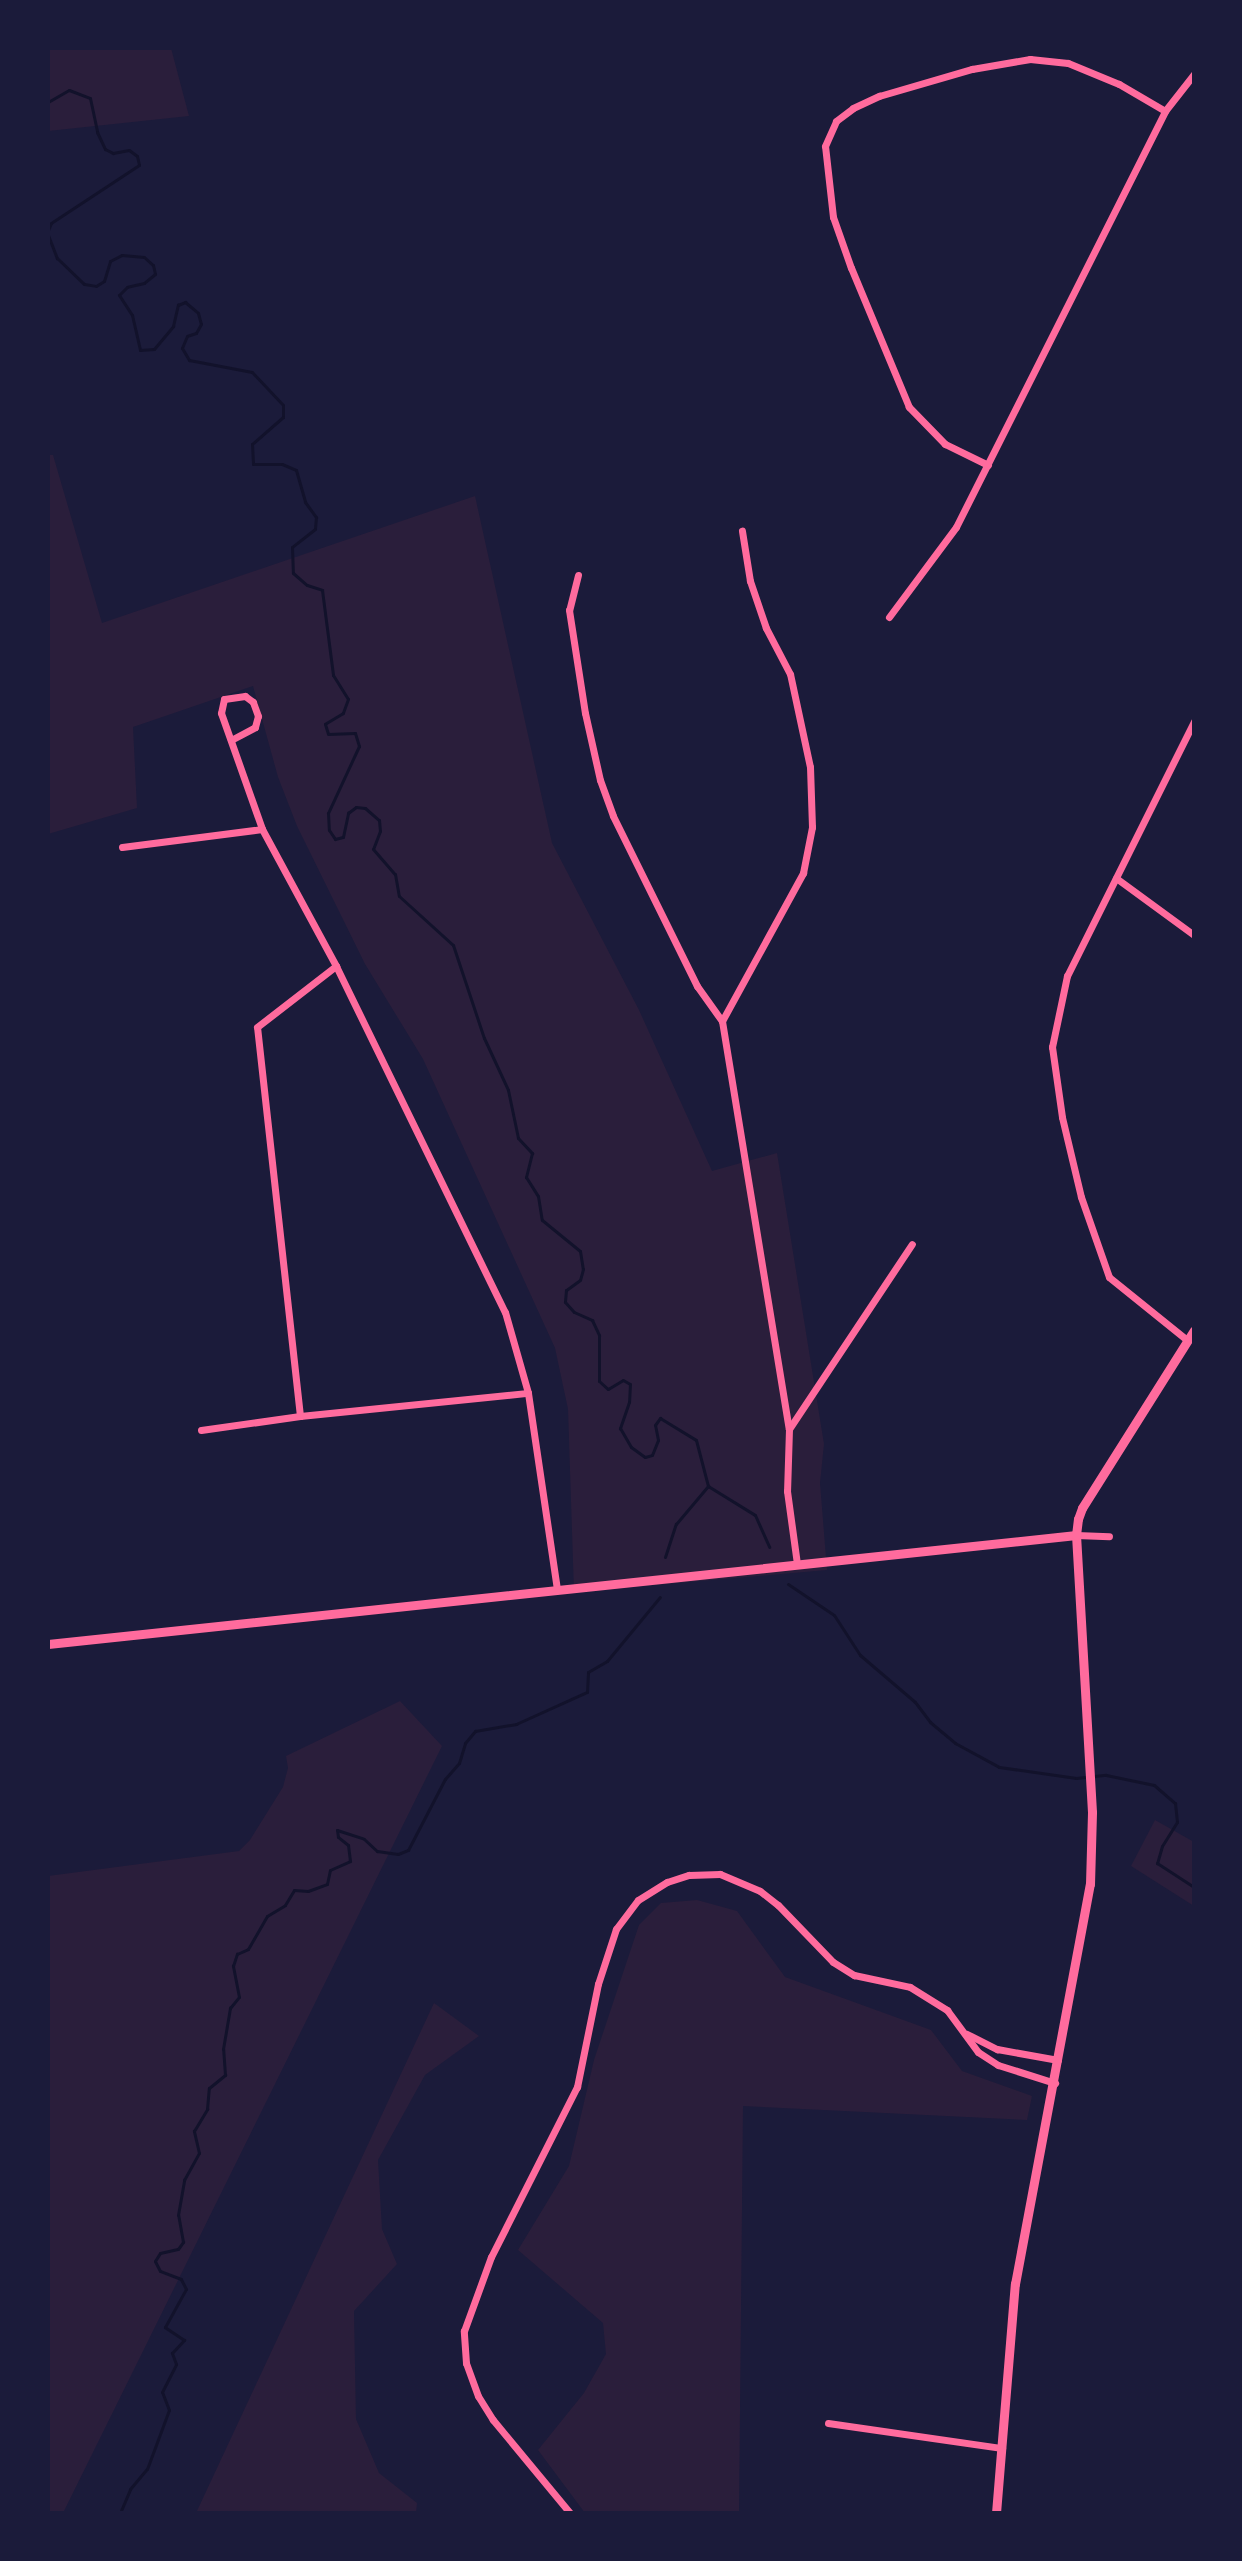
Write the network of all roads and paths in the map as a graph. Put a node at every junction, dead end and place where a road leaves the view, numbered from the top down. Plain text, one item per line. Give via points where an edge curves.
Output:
1 (1194, 74) edge
2 (1165, 111) junction
3 (988, 465) junction
4 (742, 531) dead end
5 (578, 575) dead end
6 (889, 617) dead end
7 (1194, 721) edge
8 (231, 740) junction
9 (262, 829) junction
10 (122, 847) dead end
11 (1116, 878) junction
12 (1194, 935) edge
13 (336, 966) junction
14 (722, 1021) junction
15 (912, 1244) dead end
16 (1194, 1330) edge
17 (1187, 1340) junction
18 (528, 1393) junction
19 (300, 1416) junction
20 (789, 1429) junction
21 (201, 1430) dead end
22 (1076, 1535) junction
23 (1109, 1536) dead end
24 (797, 1564) junction
25 (557, 1590) junction
26 (48, 1644) edge
27 (965, 2033) junction
28 (1058, 2060) junction
29 (1055, 2083) junction
30 (828, 2423) dead end
31 (1002, 2448) junction
32 (570, 2513) edge
33 (996, 2513) edge

1 - 2 street
2 - 3 street
2 - 3 street via 1068,63 1030,59 972,69 879,96 836,121 825,146 833,217 909,407 945,444
3 - 6 street via 956,527
4 - 14 street via 750,581 790,674 810,767 812,827 803,873
5 - 14 street via 569,610 600,780 697,986
7 - 11 street
8 - 8 street via 221,713 224,699 245,696 258,716 255,727
8 - 9 street
9 - 10 street
9 - 13 street
11 - 12 street
11 - 17 street via 1067,976 1052,1047 1062,1117 1081,1197 1109,1277
13 - 18 street via 505,1312
13 - 19 street via 257,1027
14 - 20 street
15 - 20 street
16 - 17 street
17 - 22 street via 1082,1508
18 - 19 street
18 - 25 street
19 - 21 street
20 - 24 street via 787,1491
22 - 23 street
22 - 24 street
22 - 28 street via 1091,1776 1090,1884
24 - 25 street
25 - 26 street
27 - 28 street via 997,2049
27 - 29 street via 978,2052 998,2065
27 - 32 street via 947,2010 910,1987 854,1975 833,1962 778,1905 720,1874 689,1875 638,1900 616,1929 598,1984 577,2087 491,2257 464,2331 466,2363 478,2396
28 - 29 street
29 - 31 street via 1015,2284
30 - 31 street
31 - 33 street

